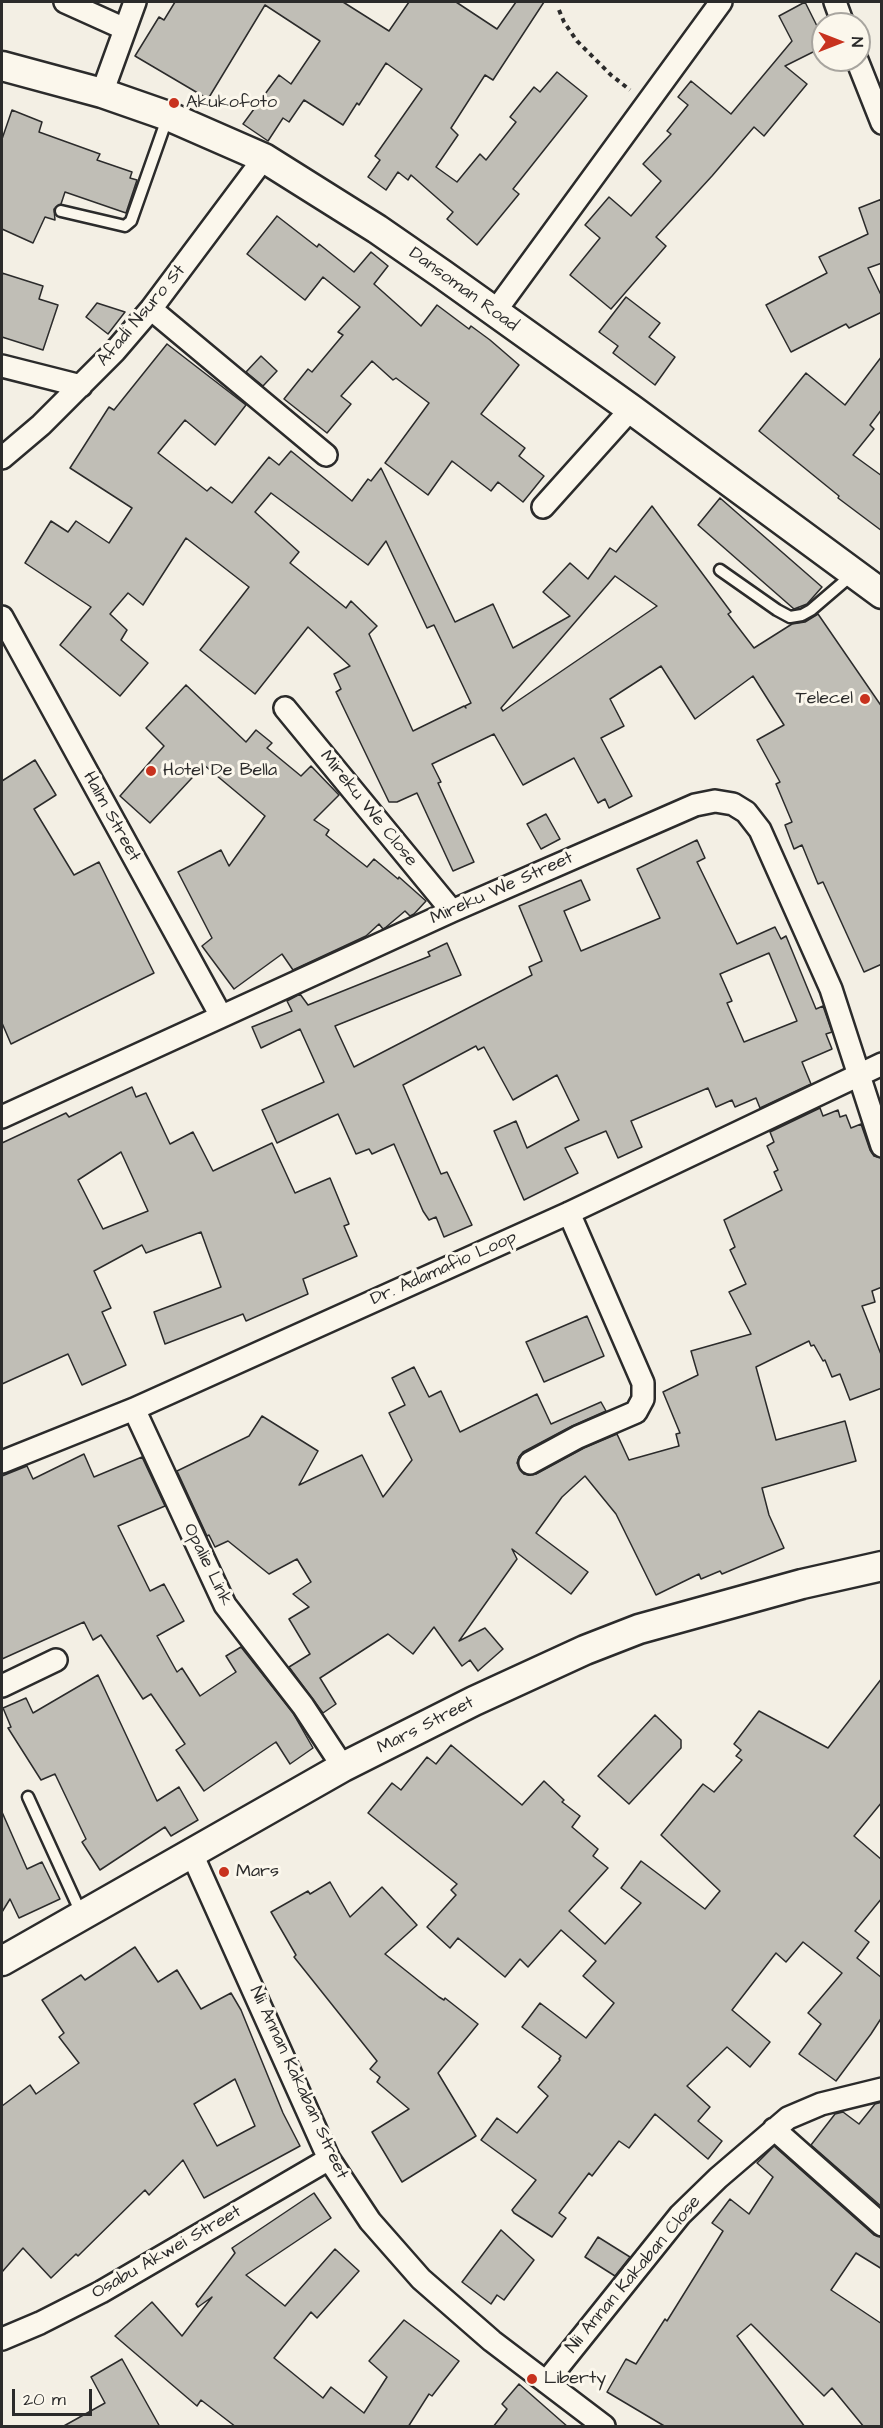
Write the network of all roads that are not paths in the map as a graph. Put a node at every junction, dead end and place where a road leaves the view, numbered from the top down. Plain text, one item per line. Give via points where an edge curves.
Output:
1 (65, 2) edge
2 (135, 2) edge
3 (721, 2) edge
4 (125, 29) junction
5 (2, 66) edge
6 (862, 72) edge
7 (102, 93) junction
8 (168, 116) junction
9 (882, 123) edge
10 (264, 158) junction
11 (61, 212) dead end
12 (151, 309) junction
13 (494, 313) junction
14 (2, 366) edge
15 (81, 386) junction
16 (631, 409) junction
17 (326, 455) dead end
18 (2, 458) edge
19 (543, 507) dead end
20 (720, 570) dead end
21 (853, 573) junction
22 (882, 594) edge
23 (2, 617) edge
24 (285, 708) dead end
25 (452, 911) junction
26 (221, 1016) junction
27 (882, 1064) edge
28 (859, 1073) junction
29 (2, 1117) edge
30 (882, 1146) edge
31 (569, 1213) junction
32 (134, 1409) junction
33 (2, 1462) edge
34 (530, 1463) dead end
35 (882, 1566) edge
36 (56, 1660) dead end
37 (2, 1686) edge
38 (343, 1767) junction
39 (28, 1797) dead end
40 (192, 1854) junction
41 (83, 1916) junction
42 (2, 1961) edge
43 (882, 2089) edge
44 (774, 2129) junction
45 (329, 2160) junction
46 (882, 2225) edge
47 (2, 2339) edge
48 (546, 2382) junction
49 (604, 2427) edge

1 - 4 street
2 - 4 street
3 - 13 street
4 - 7 street
5 - 7 main road, Dansoman Road
6 - 9 street
7 - 8 main road, Dansoman Road
8 - 10 main road, Dansoman Road
8 - 11 lane via 131,222 125,226
10 - 12 street, Afadi Nsuro St
10 - 13 main road, Dansoman Road via 377,229
12 - 15 street, Afadi Nsuro St
12 - 17 street
13 - 16 main road, Dansoman Road
14 - 15 street
15 - 18 street, Afadi Nsuro St
16 - 19 street
16 - 21 main road, Dansoman Road
20 - 21 lane via 790,617 811,610
21 - 22 main road, Dansoman Road
23 - 26 street, Halm Street
24 - 25 street, Mireku We Close
25 - 26 street, Mireku We Street
25 - 28 street, Mireku We Street via 695,805 715,801 733,804 746,812 760,830 831,989
26 - 29 street, Mireku We Street
27 - 28 street, Dr. Adamafio Loop
28 - 30 street, Mireku We Street
28 - 31 street, Dr. Adamafio Loop
31 - 32 street, Dr. Adamafio Loop
31 - 34 street via 644,1383 643,1399 636,1412
32 - 33 street, Dr. Adamafio Loop
32 - 38 street, Opalie Link via 225,1605 298,1698
35 - 38 main road, Mars Street via 639,1629 520,1680
36 - 37 street
38 - 40 main road, Mars Street
39 - 41 lane
40 - 41 main road, Mars Street
40 - 45 street, Nii Annan Kakaban Street
41 - 42 main road, Mars Street
43 - 44 street, Nii Annan Kakaban Close via 821,2103
44 - 46 street
44 - 48 street, Nii Annan Kakaban Close via 680,2216
45 - 47 street, Osabu Akwei Street via 101,2292
45 - 48 street, Nii Annan Kakaban Street via 370,2221 421,2279
48 - 49 street, Nii Annan Kakaban Street

